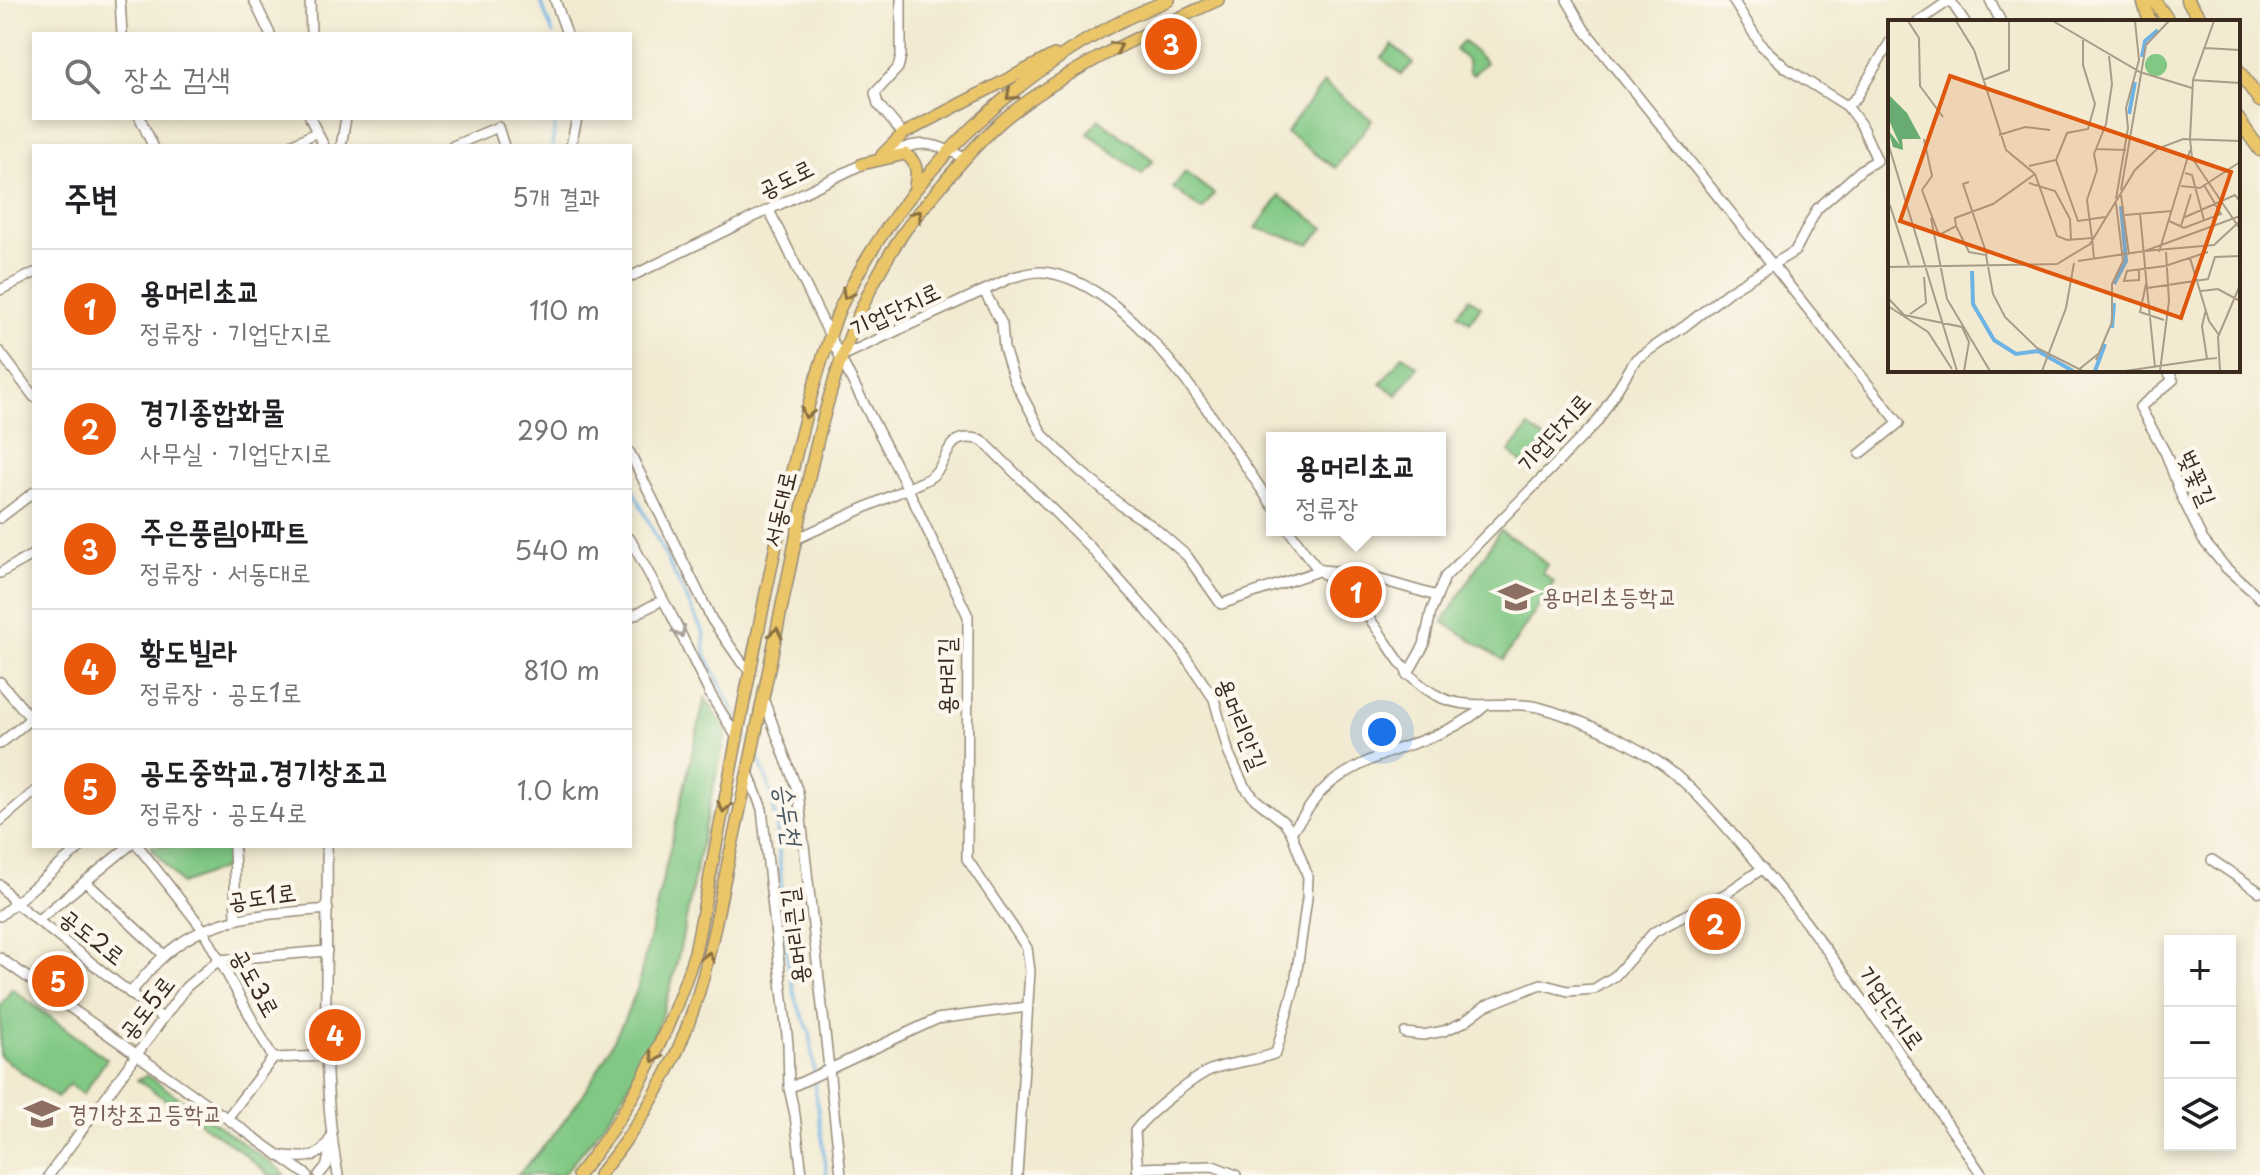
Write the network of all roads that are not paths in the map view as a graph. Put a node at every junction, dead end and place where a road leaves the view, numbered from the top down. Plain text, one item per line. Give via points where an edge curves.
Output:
1 (120, 0) edge
2 (254, 0) edge
3 (310, 0) edge
4 (555, 0) edge
5 (901, 0) edge
6 (1169, 0) edge
7 (1218, 0) edge
8 (1567, 0) edge
9 (1733, 0) edge
10 (1990, 0) edge
11 (2143, 0) edge
12 (2154, 0) edge
13 (2187, 0) edge
14 (1921, 20) edge
15 (1964, 20) edge
16 (2000, 20) edge
17 (2149, 20) edge
18 (2168, 20) edge
19 (2202, 20) edge
20 (122, 32) edge
21 (269, 32) edge
22 (311, 32) edge
23 (566, 32) edge
24 (1888, 45) edge
25 (1073, 48) junction
26 (2240, 73) edge
27 (2260, 101) edge
28 (1847, 106) junction
29 (141, 120) edge
30 (311, 120) edge
31 (346, 120) edge
32 (577, 120) edge
33 (2240, 122) edge
34 (317, 132) junction
35 (903, 134) junction
36 (152, 144) edge
37 (293, 144) edge
38 (323, 144) edge
39 (341, 144) edge
40 (458, 144) edge
41 (503, 144) edge
42 (571, 144) edge
43 (950, 150) junction
44 (2260, 150) edge
45 (882, 155) junction
46 (964, 158) junction
47 (862, 164) junction
48 (915, 189) junction
49 (769, 210) junction
50 (1773, 265) junction
51 (32, 274) edge
52 (632, 276) edge
53 (0, 290) edge
54 (984, 291) junction
55 (830, 338) junction
56 (0, 352) edge
57 (840, 357) junction
58 (2168, 372) edge
59 (32, 394) edge
60 (1860, 454) dead end
61 (632, 457) edge
62 (908, 489) junction
63 (32, 494) edge
64 (1266, 496) edge
65 (0, 518) edge
66 (1294, 536) edge
67 (796, 539) junction
68 (632, 543) edge
69 (32, 555) edge
70 (1321, 570) junction
71 (0, 573) edge
72 (1437, 596) junction
73 (2260, 598) edge
74 (657, 603) dead end
75 (632, 616) edge
76 (1407, 675) junction
77 (750, 677) junction
78 (0, 682) edge
79 (762, 704) junction
80 (1486, 705) junction
81 (32, 718) edge
82 (32, 720) edge
83 (738, 735) junction
84 (0, 744) edge
85 (750, 771) junction
86 (32, 794) edge
87 (0, 821) edge
88 (1291, 832) junction
89 (80, 848) edge
90 (126, 848) edge
91 (140, 848) edge
92 (234, 848) edge
93 (327, 848) edge
94 (2212, 860) dead end
95 (1763, 868) junction
96 (85, 881) junction
97 (0, 885) edge
98 (2260, 892) edge
99 (14, 902) junction
100 (328, 909) junction
101 (0, 916) edge
102 (236, 918) junction
103 (38, 920) junction
104 (202, 928) junction
105 (327, 951) junction
106 (164, 955) junction
107 (0, 958) edge
108 (219, 960) junction
109 (130, 993) junction
110 (1027, 1007) junction
111 (162, 1018) junction
112 (1405, 1033) dead end
113 (135, 1055) junction
114 (326, 1056) junction
115 (273, 1058) junction
116 (825, 1072) junction
117 (793, 1086) junction
118 (228, 1117) junction
119 (331, 1137) junction
120 (283, 1156) junction
121 (1137, 1172) edge
122 (49, 1175) edge
123 (307, 1175) edge
124 (319, 1175) edge
125 (338, 1175) edge
126 (578, 1175) edge
127 (599, 1175) edge
128 (802, 1175) edge
129 (841, 1175) edge
130 (1017, 1175) edge
131 (1236, 1175) edge
132 (1982, 1175) edge

1 - 20 street
2 - 21 street
3 - 22 street
4 - 23 street
5 - 35 street via 898,68 875,93
6 - 25 main road, 서동대로
46 -> 7 main road, 서동대로 via 1007,117 1092,59
8 - 50 street via 1592,39
9 - 28 street via 1761,45 1786,68
10 - 16 street
11 - 17 highway
12 - 18 highway
13 - 19 highway
14 - 15 street via 1950,0
24 - 28 street
25 - 35 main road
25 -> 43 main road, 서동대로 via 1027,80
26 - 27 highway
28 - 50 street, 기업단지로 via 1877,160 1817,209 1795,251
29 - 36 street
30 - 34 street
31 - 39 street
32 - 42 street
33 - 44 highway
34 - 37 street
34 - 38 street
35 - 45 main road
40 - 41 street via 498,127
43 - 45 street, 공도로 via 916,144
43 - 46 street, 공도로
43 - 48 main road, 서동대로
45 - 47 street, 공도로
57 -> 46 main road, 서동대로 via 902,235
47 - 48 main road via 905,154 917,169
47 - 49 street, 공도로
48 -> 55 main road, 서동대로 via 875,242 838,311
49 - 52 street, 공도로
49 - 55 street, 기업단지로
50 - 60 street via 1899,423
50 - 72 street, 기업단지로 via 1636,359 1597,422 1445,577
51 - 53 street
54 - 57 street, 기업단지로
54 - 64 street, 기업단지로 via 1040,271 1093,289 1118,306 1170,360
54 - 70 street via 1002,324 1014,380 1043,435 1187,556 1221,604
55 - 57 street, 기업단지로
55 -> 77 main road, 서동대로 via 791,473
56 - 59 street
57 - 62 street, 용머리길
57 - 67 main road, 서동대로
58 - 73 street, 벚꽃길 via 2173,380 2140,407 2203,540
61 - 77 street via 712,620
62 - 67 street, 용머리안길
62 - 88 street, 용머리안길 via 937,473 948,447 957,440 982,440 1099,557 1179,647 1214,699 1244,786
62 - 110 street, 용머리길 via 968,616 967,859 1027,948
63 - 65 street
66 - 70 street, 기업단지로
79 -> 67 main road, 서동대로
68 -> 83 street via 710,694
69 - 71 street
70 - 72 street via 1357,573
70 - 76 street, 기업단지로 via 1363,611
72 - 76 street, 기업단지로 via 1424,645
74 - 75 street
76 - 80 street, 기업단지로 via 1441,698
77 - 83 main road, 서동대로
78 - 81 street
79 - 85 main road, 서동대로
79 - 116 street, 용머리큰길 via 798,792
80 - 88 street via 1469,720 1367,762 1322,791
80 - 95 street, 기업단지로 via 1538,708 1654,759 1715,814
82 - 84 street
83 -> 126 main road, 서동대로 via 695,952 679,1002 630,1103
85 - 117 street via 762,809
127 -> 85 main road, 서동대로 via 654,1100 678,1050 711,946
86 - 87 street
88 - 121 street, 용머리안길 via 1308,877 1307,898 1295,984 1276,1053 1209,1071 1143,1120 1135,1131
89 - 99 street
90 - 96 street
91 - 104 street, 공도3로
92 - 102 street
93 - 100 street, 공도1로
94 - 98 street
95 - 112 street via 1654,932 1615,976 1594,989 1568,991 1541,984 1485,1006 1444,1031
95 - 132 street, 기업단지로
96 - 103 street
96 - 106 street
97 - 99 street, 공도2로
99 - 101 street
99 - 103 street, 공도2로
100 - 102 street, 공도1로
100 - 105 street, 공도1로
102 - 104 street, 공도1로
103 - 109 street, 공도2로
104 - 106 street
104 - 108 street, 공도3로
105 - 108 street
105 - 114 street, 공도1로
106 - 109 street
107 - 113 street
108 - 111 street, 공도5로 via 186,987
108 - 115 street, 공도3로
109 - 111 street, 공도2로
110 - 116 street via 937,1019
110 - 130 street, 용머리길
111 - 113 street, 공도5로
113 - 118 street
113 - 122 street, 공도5로
114 - 115 street
114 - 119 street, 공도1로
115 - 118 street
116 - 117 street
116 - 129 street, 용머리큰길
117 - 128 street
118 - 120 street
119 - 120 street via 316,1156
119 - 124 street via 330,1156
119 - 125 street, 공도1로
120 - 123 street
121 - 131 street, 용머리안길 via 1213,1166

